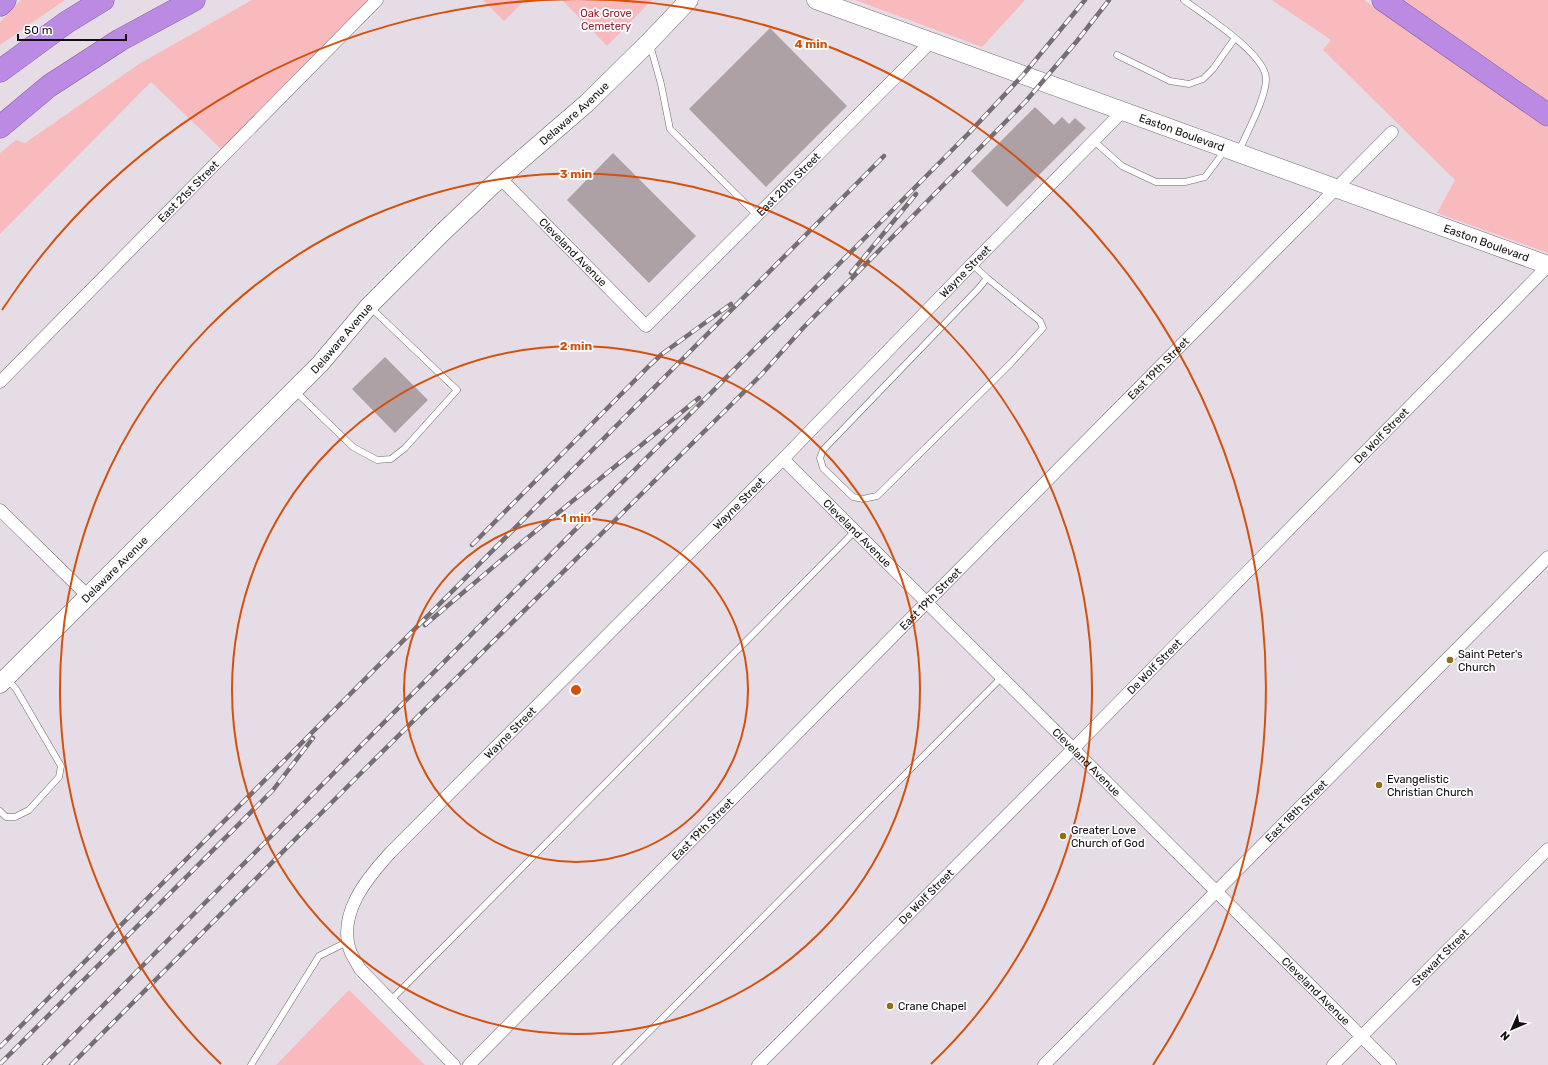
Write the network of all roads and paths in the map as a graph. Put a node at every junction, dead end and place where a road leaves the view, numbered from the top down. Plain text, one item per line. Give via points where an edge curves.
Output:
1 (5, 0) edge
2 (103, 0) edge
3 (194, 0) edge
4 (377, 0) edge
5 (690, 0) edge
6 (816, 0) edge
7 (1184, 0) edge
8 (1383, 0) edge
9 (0, 5) edge
10 (1235, 38) junction
11 (649, 42) junction
12 (931, 42) junction
13 (1117, 55) dead end
14 (0, 71) edge
15 (1123, 111) junction
16 (1548, 115) edge
17 (0, 127) edge
18 (1392, 132) dead end
19 (1094, 141) junction
20 (1233, 150) junction
21 (500, 178) junction
22 (1337, 188) junction
23 (757, 215) junction
24 (972, 264) junction
25 (1548, 265) edge
26 (987, 278) junction
27 (369, 306) junction
28 (646, 326) joint
29 (0, 382) edge
30 (294, 390) junction
31 (783, 459) junction
32 (0, 510) edge
33 (855, 531) junction
34 (1548, 557) edge
35 (88, 596) junction
36 (926, 602) junction
37 (1002, 677) junction
38 (3, 681) edge
39 (1073, 749) junction
40 (0, 810) edge
41 (1548, 849) edge
42 (1217, 892) junction
43 (349, 941) junction
44 (390, 1001) junction
45 (1362, 1036) junction
46 (251, 1065) edge
47 (454, 1065) edge
48 (469, 1065) edge
49 (616, 1065) edge
50 (758, 1065) edge
51 (1044, 1065) edge
52 (1333, 1065) edge
53 (1390, 1065) edge

1 - 9 highway
2 - 14 highway via 67,22
3 - 17 highway via 120,40 49,86
4 - 29 street, East 21st Street
5 - 11 main road, Delaware Avenue
6 - 12 main road, Easton Boulevard
7 - 10 lane
8 - 16 highway
10 - 13 lane via 1213,69 1203,79 1190,84 1170,81
10 - 20 lane via 1260,62 1266,78 1261,101
11 - 21 main road, Delaware Avenue via 587,102
11 - 23 lane via 670,129
12 - 15 main road, Easton Boulevard
12 - 23 street, East 20th Street
15 - 19 street, Wayne Street
15 - 20 main road, Easton Boulevard
18 - 22 street, East 19th Street
19 - 20 lane via 1122,166 1156,182 1185,182 1205,177
19 - 24 street, Wayne Street
20 - 22 main road, Easton Boulevard
21 - 27 main road, Delaware Avenue
21 - 28 street, Cleveland Avenue
22 - 25 main road, Easton Boulevard
22 - 36 street, East 19th Street
23 - 28 street, East 20th Street
24 - 26 lane
24 - 31 street, Wayne Street
25 - 39 street, De Wolf Street
26 - 26 lane via 823,450 820,458 823,468 853,497 863,499 877,496 1043,328 1040,321
27 - 30 main road, Delaware Avenue via 320,364
27 - 30 lane via 457,390 405,448 390,459 378,460 353,447
30 - 35 main road, Delaware Avenue
31 - 33 street, Cleveland Avenue
31 - 43 street, Wayne Street via 370,874 350,914 347,933
32 - 35 street
33 - 36 street, Cleveland Avenue
33 - 44 lane
34 - 42 street, East 18th Street
35 - 38 main road, Delaware Avenue
36 - 37 street, Cleveland Avenue
36 - 48 street, East 19th Street
37 - 39 street, Cleveland Avenue
37 - 49 lane
38 - 40 lane via 16,689 61,766 59,777 29,810 15,817 6,817
39 - 42 street, Cleveland Avenue
39 - 50 street, De Wolf Street
41 - 45 street, Stewart Street
42 - 45 street, Cleveland Avenue
42 - 51 street, East 18th Street
43 - 44 street, Wayne Street via 351,952 360,969
43 - 46 lane via 319,956
44 - 47 street, Wayne Street
45 - 52 street, Stewart Street
45 - 53 street, Cleveland Avenue

